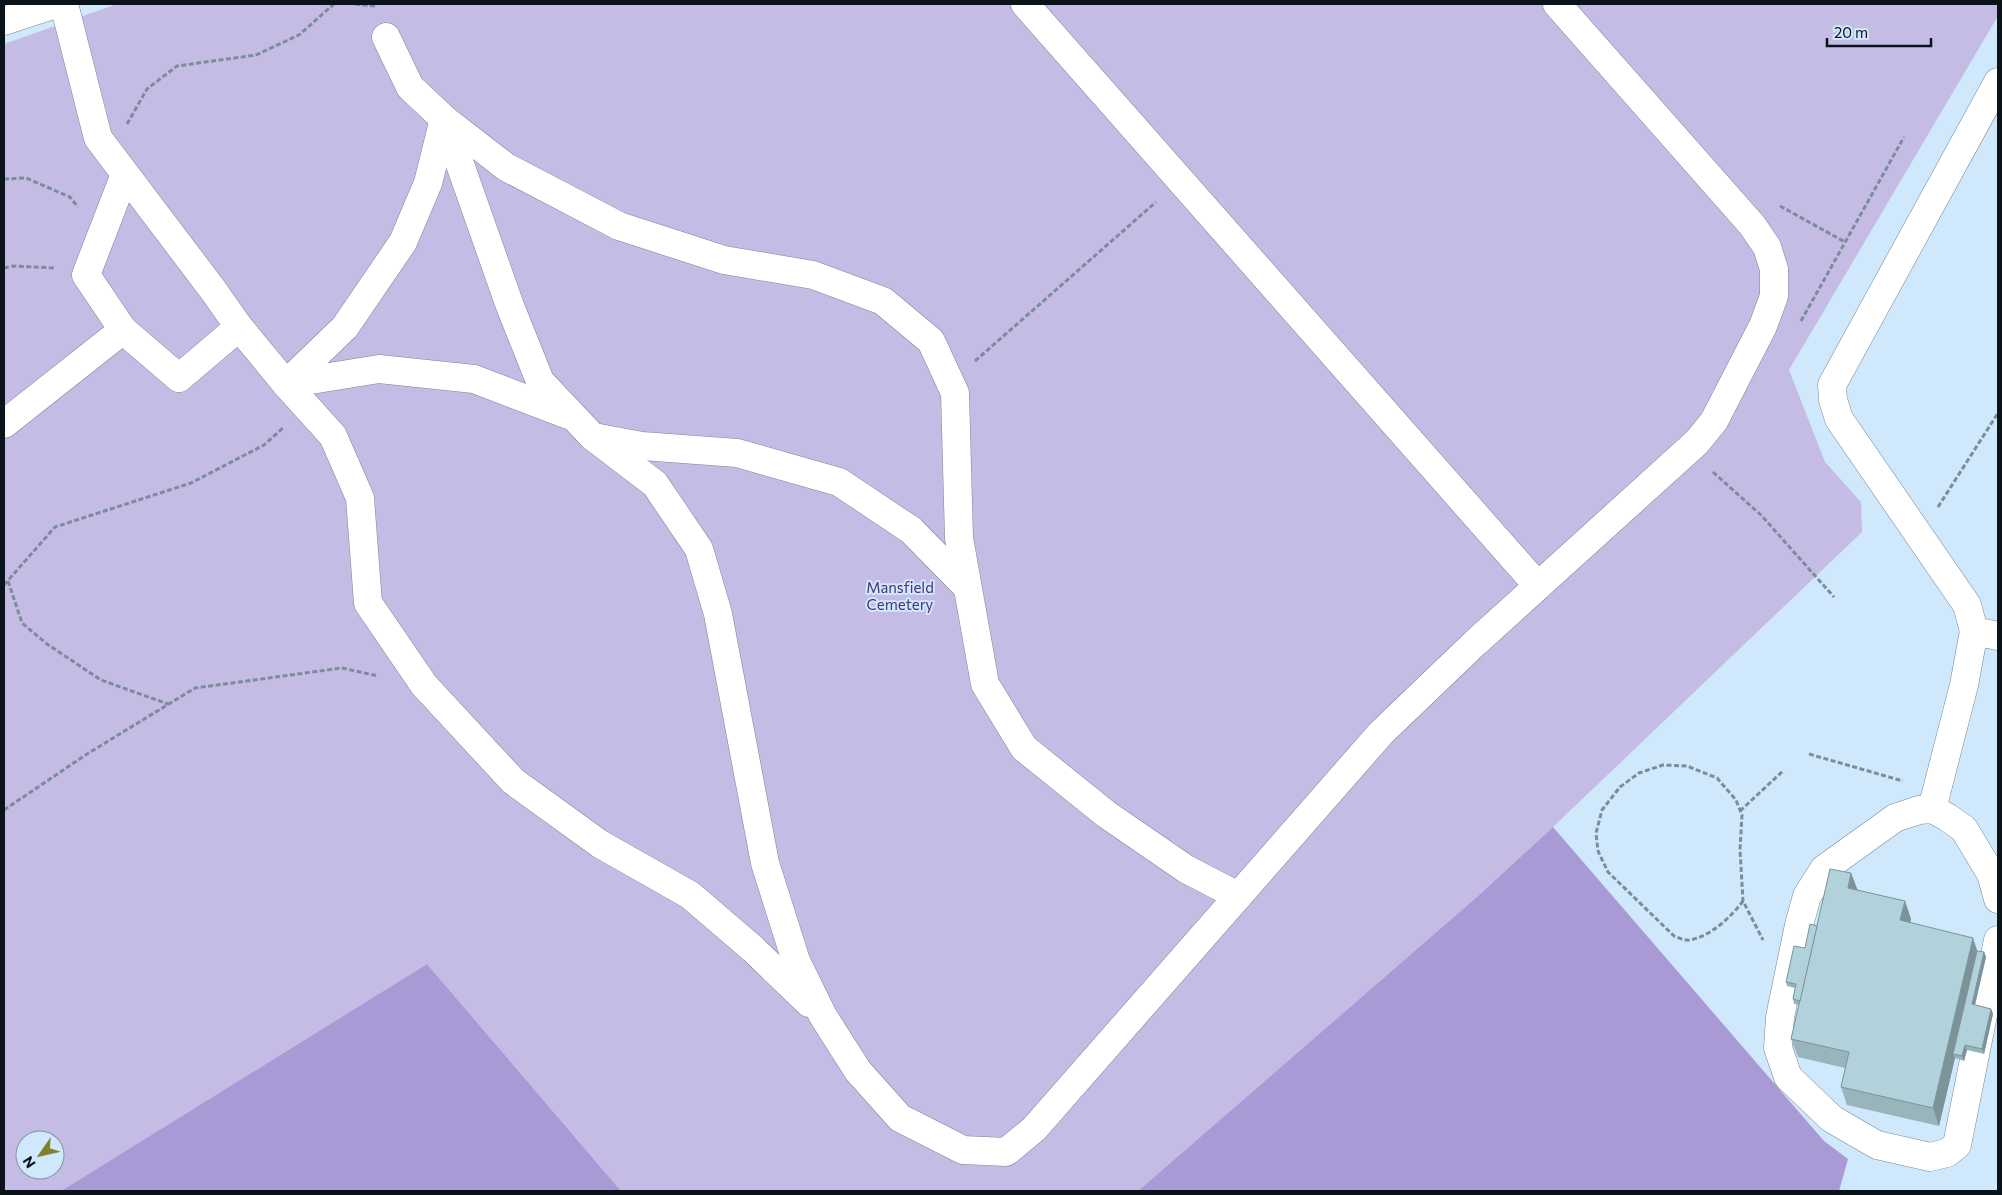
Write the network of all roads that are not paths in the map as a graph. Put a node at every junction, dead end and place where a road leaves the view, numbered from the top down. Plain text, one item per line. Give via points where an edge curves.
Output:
1 (56, 4) edge
2 (64, 4) edge
3 (1026, 4) edge
4 (1557, 4) edge
5 (4, 21) edge
6 (386, 37) dead end
7 (1998, 82) edge
8 (444, 119) junction
9 (119, 165) junction
10 (239, 327) junction
11 (123, 330) junction
12 (286, 384) junction
13 (574, 417) junction
14 (4, 424) edge
15 (592, 436) junction
16 (966, 586) junction
17 (1538, 586) junction
18 (1986, 633) edge
19 (1934, 800) junction
20 (1238, 896) junction
21 (1998, 899) edge
22 (1998, 940) edge
23 (823, 1016) junction

1 - 5 street
2 - 9 street via 98,138
3 - 17 street
4 - 17 street via 1748,221 1767,247 1774,269 1774,296 1764,326 1714,421 1689,450
6 - 8 street via 410,87
7 - 18 street via 1832,384 1839,418
8 - 12 street via 428,183 403,242 345,327
8 - 13 street via 540,381
8 - 16 street via 506,167 619,226 724,260 813,275 883,301 931,342 955,393 959,538
9 - 10 street
9 - 11 street via 100,238 86,275
10 - 11 street via 179,378
10 - 12 street
11 - 14 street
12 - 13 street via 379,369 474,379
12 - 23 street via 333,436 360,498 368,603 424,686 513,781 600,844 690,895
13 - 15 street
15 - 16 street via 642,446 736,453 839,482 911,530
15 - 23 street via 655,484 698,548 718,614 765,863 796,961
16 - 20 street via 985,684 1024,748 1106,814 1186,869
17 - 20 street via 1381,733
18 - 19 street via 1964,685
19 - 21 street via 1947,817 1964,830 1991,874
19 - 22 street via 1919,810 1895,818 1824,869 1807,896 1780,1017 1778,1048 1788,1077 1832,1119 1877,1145 1930,1158 1948,1153 1957,1145
20 - 23 street via 1034,1129 1006,1152 963,1150 900,1118 858,1071

